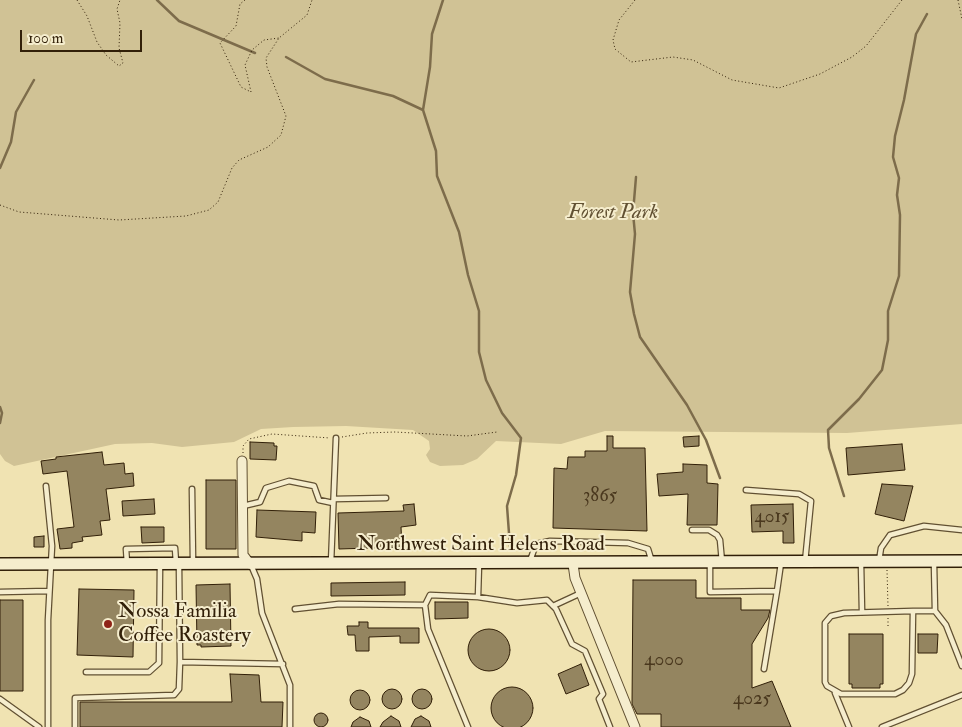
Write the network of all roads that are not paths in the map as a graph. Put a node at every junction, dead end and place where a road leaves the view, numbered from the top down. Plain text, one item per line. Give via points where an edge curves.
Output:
1 (336, 438) road end
2 (242, 461) road end
3 (46, 486) dead end
4 (192, 489) dead end
5 (746, 490) dead end
6 (386, 498) dead end
7 (334, 501) junction
8 (243, 506) junction
9 (692, 530) dead end
10 (962, 530) edge
11 (934, 561) junction
12 (962, 561) edge
13 (861, 562) junction
14 (883, 562) junction
15 (652, 563) junction
16 (716, 563) junction
17 (781, 563) junction
18 (805, 563) junction
19 (0, 564) edge
20 (50, 564) junction
21 (127, 564) junction
22 (160, 564) junction
23 (178, 564) junction
24 (193, 564) junction
25 (250, 564) junction
26 (331, 564) junction
27 (479, 564) junction
28 (529, 564) junction
29 (573, 564) junction
30 (49, 591) junction
31 (777, 591) junction
32 (0, 592) edge
33 (581, 593) junction
34 (478, 597) junction
35 (425, 605) junction
36 (553, 606) junction
37 (295, 609) dead end
38 (913, 611) junction
39 (935, 611) junction
40 (862, 612) junction
41 (180, 662) junction
42 (283, 664) junction
43 (962, 666) edge
44 (764, 669) dead end
45 (86, 672) dead end
46 (835, 693) junction
47 (962, 695) edge
48 (0, 699) edge
49 (39, 727) edge
50 (48, 727) edge
51 (75, 727) edge
52 (290, 727) edge
53 (468, 727) edge
54 (610, 727) edge
55 (635, 727) edge
56 (849, 727) edge
57 (882, 727) edge

1 - 7 lane
2 - 8 street
3 - 20 lane via 52,546
4 - 24 lane
5 - 18 lane via 799,494 811,501
6 - 7 lane
7 - 8 lane via 319,500 314,486 289,481 266,488 260,502
7 - 26 lane
8 - 25 street via 243,554
9 - 16 lane via 709,530 717,535 720,540
10 - 14 lane via 924,526 890,536 881,548
11 - 12 main road, Northwest Saint Helens Road
11 - 14 main road, Northwest Saint Helens Road
11 - 39 lane
13 - 14 main road, Northwest Saint Helens Road
13 - 18 main road, Northwest Saint Helens Road
13 - 40 lane
15 - 16 main road, Northwest Saint Helens Road
15 - 28 lane via 648,549 628,543 550,541 536,544
15 - 29 main road, Northwest Saint Helens Road
16 - 17 main road, Northwest Saint Helens Road
16 - 31 lane via 710,592
17 - 18 main road, Northwest Saint Helens Road
17 - 31 lane
19 - 20 main road, Northwest Saint Helens Road
20 - 21 main road, Northwest Saint Helens Road
20 - 30 lane
21 - 22 main road, Northwest Saint Helens Road
21 - 23 lane via 126,549 174,548
22 - 23 main road, Northwest Saint Helens Road
22 - 45 lane via 159,663 149,672
23 - 24 main road, Northwest Saint Helens Road
23 - 41 lane
24 - 25 main road, Northwest Saint Helens Road
25 - 26 main road, Northwest Saint Helens Road
25 - 42 lane via 258,579 262,613
26 - 27 main road, Northwest Saint Helens Road
27 - 28 main road, Northwest Saint Helens Road
27 - 34 lane
28 - 29 main road, Northwest Saint Helens Road
29 - 33 street
30 - 32 lane
30 - 50 lane
31 - 44 lane
33 - 36 lane
33 - 55 street
34 - 35 lane via 430,596
34 - 36 lane via 517,603 546,600
35 - 37 lane via 339,604
35 - 53 lane via 428,629
36 - 54 lane via 572,644 585,651 603,694 599,699
38 - 39 lane
38 - 40 lane
38 - 46 lane via 912,674 906,686 894,694
39 - 43 lane via 946,625
40 - 46 lane via 835,614 825,623 825,682
41 - 42 lane
41 - 51 lane via 179,689 174,695 75,698
42 - 52 lane via 290,685
46 - 56 lane
47 - 57 lane
48 - 49 lane

